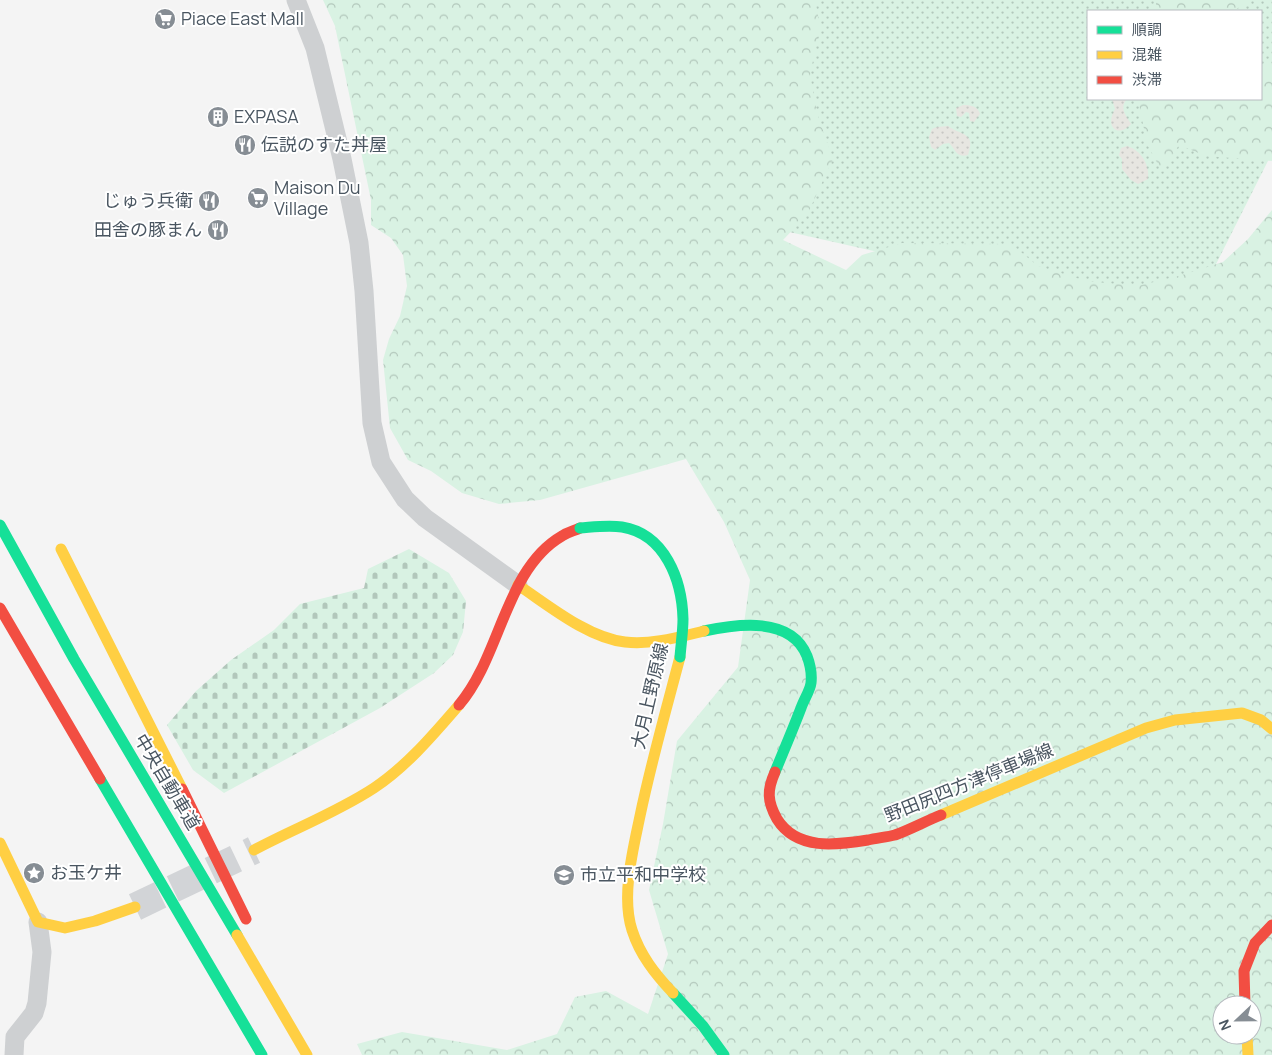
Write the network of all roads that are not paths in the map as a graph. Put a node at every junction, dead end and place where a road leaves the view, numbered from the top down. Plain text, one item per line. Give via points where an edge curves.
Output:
1 (296, 0) edge
2 (0, 525) edge
3 (61, 549) dead end
4 (518, 585) junction
5 (0, 608) edge
6 (1272, 729) edge
7 (0, 843) edge
8 (254, 850) tunnel mouth
9 (135, 907) tunnel mouth
10 (38, 922) junction
11 (1272, 925) edge
12 (251, 930) dead end
13 (1245, 995) edge
14 (296, 1013) dead end
15 (14, 1055) edge
16 (262, 1055) edge
17 (307, 1055) edge
18 (319, 1055) edge
19 (724, 1055) edge

1 - 4 street via 315,48 359,243 372,423 381,462 405,499 425,518
2 - 17 main road, 中央自動車道 via 100,703
3 - 12 main road
4 - 6 main road, 野田尻四方津停車場線 via 567,617 623,642 653,642 756,624 781,630 800,643 808,660 811,682 769,786 769,802 778,820 792,835 809,842 827,845 894,835 1146,728 1175,720 1242,713 1261,720
4 - 8 main road, 大月上野原線 via 474,687 430,738 387,778 360,797
4 - 19 main road, 大月上野原線, bridge via 542,553 559,537 598,524 632,528 649,536 673,566 683,617 680,657 648,779 627,894 631,928 643,957
5 - 16 main road
7 - 10 main road
9 - 10 main road via 65,928
10 - 15 street via 42,952 37,1002 34,1013 15,1037
11 - 13 main road via 1255,943 1244,971
14 - 18 main road

